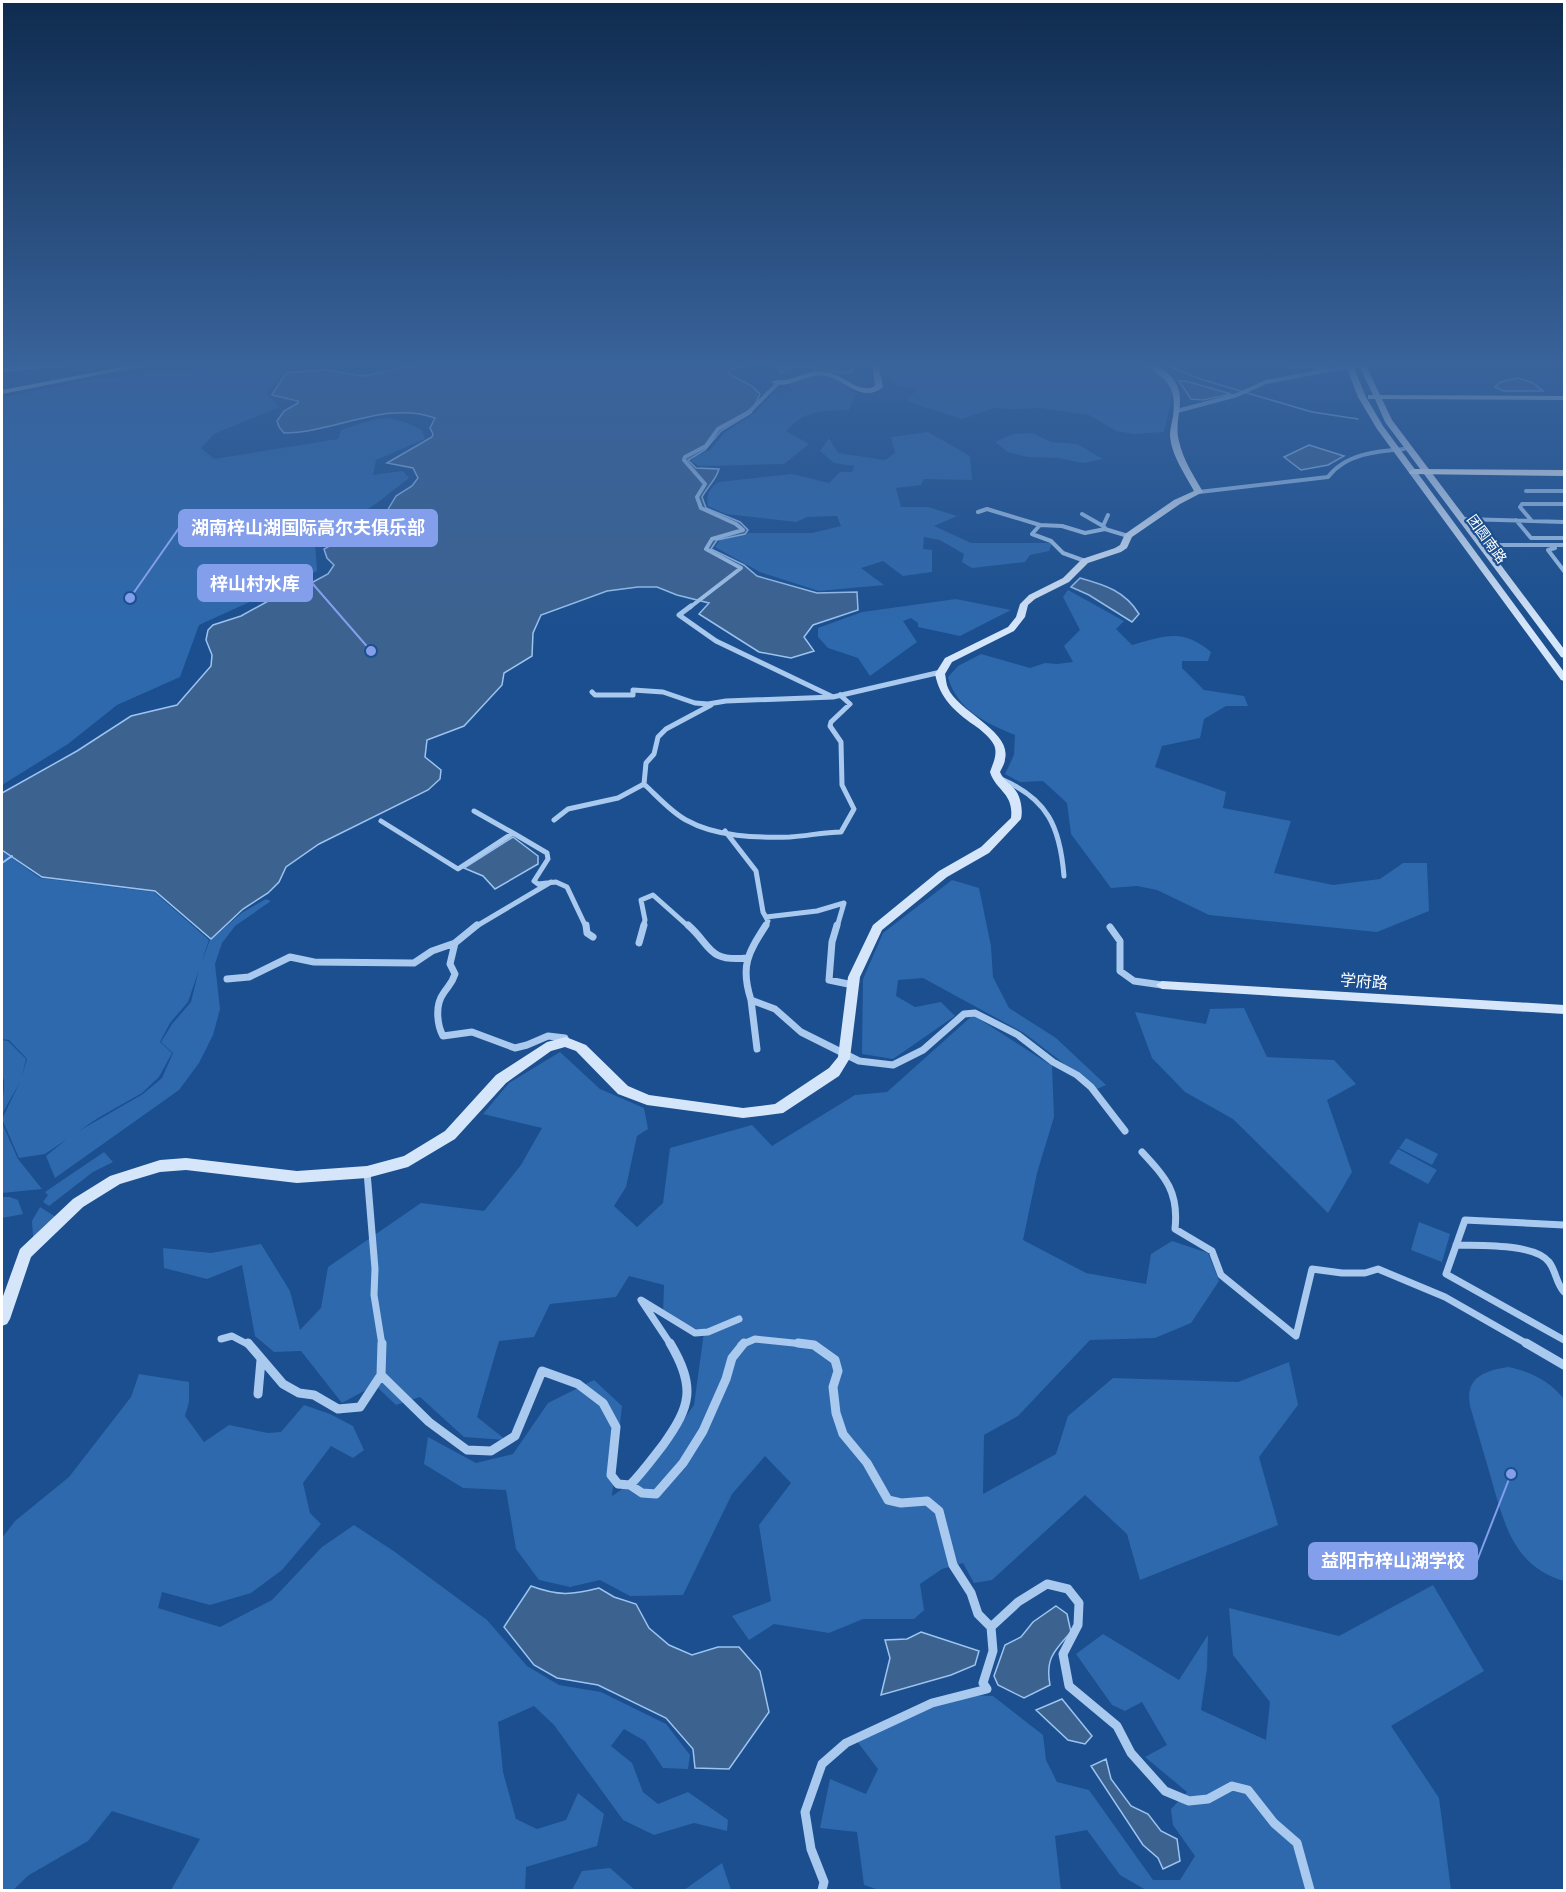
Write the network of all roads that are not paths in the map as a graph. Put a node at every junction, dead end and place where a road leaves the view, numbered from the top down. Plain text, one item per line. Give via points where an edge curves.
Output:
1 (701, 451) edge
2 (1178, 451) edge
3 (1391, 451) edge
4 (1403, 451) edge
5 (1411, 451) edge
6 (1564, 473) edge
7 (1428, 477) junction
8 (1564, 482) edge
9 (1526, 490) dead end
10 (1564, 491) edge
11 (1199, 492) junction
12 (1564, 504) edge
13 (978, 512) dead end
14 (1082, 514) dead end
15 (1108, 516) dead end
16 (1466, 519) junction
17 (1516, 520) junction
18 (1531, 520) junction
19 (1564, 522) edge
20 (1040, 525) junction
21 (1104, 527) junction
22 (1128, 536) junction
23 (1564, 538) edge
24 (1485, 545) junction
25 (1564, 546) edge
26 (1085, 561) junction
27 (1564, 572) edge
28 (1564, 646) edge
29 (1564, 655) edge
30 (1564, 668) edge
31 (942, 672) junction
32 (1564, 678) edge
33 (592, 692) dead end
34 (837, 696) junction
35 (711, 705) junction
36 (997, 778) junction
37 (644, 784) junction
38 (474, 811) dead end
39 (554, 820) dead end
40 (381, 821) dead end
41 (725, 831) junction
42 (513, 833) junction
43 (1064, 876) dead end
44 (551, 882) junction
45 (766, 917) junction
46 (1110, 927) dead end
47 (593, 937) dead end
48 (455, 943) junction
49 (639, 944) dead end
50 (747, 958) junction
51 (227, 979) dead end
52 (853, 984) junction
53 (1162, 985) joint
54 (751, 1000) junction
55 (1564, 1010) edge
56 (566, 1042) junction
57 (757, 1049) dead end
58 (845, 1052) junction
59 (1125, 1131) dead end
60 (1142, 1152) dead end
61 (367, 1172) junction
62 (1564, 1225) edge
63 (1456, 1245) junction
64 (1564, 1292) edge
65 (2, 1319) edge
66 (739, 1319) dead end
67 (221, 1339) dead end
68 (1564, 1340) edge
69 (261, 1360) junction
70 (1564, 1365) edge
71 (381, 1375) junction
72 (258, 1394) dead end
73 (630, 1485) junction
74 (991, 1628) junction
75 (822, 1890) edge
76 (1310, 1890) edge

1 - 34 street via 684,460 705,484 697,497 701,508 743,530 712,539 706,549 741,568 679,615 716,641
2 - 11 street
3 - 11 street via 1344,462 1328,477
4 - 7 street
5 - 7 street, 团圆南路
6 - 7 highway
7 - 8 highway
7 - 16 street, 团圆南路
7 - 30 street, 团圆南路
7 - 32 street
9 - 10 street
11 - 22 street via 1177,502
12 - 18 street via 1522,504 1520,507
13 - 20 street via 987,509
14 - 21 street
15 - 21 street
16 - 17 street
16 - 24 street, 团圆南路
17 - 18 street
17 - 23 street via 1531,538
18 - 19 street
20 - 21 street via 1085,533
20 - 26 street via 1032,534
21 - 22 street
22 - 26 street via 1118,550
24 - 25 street
24 - 28 street
24 - 29 street, 团圆南路
25 - 27 street via 1548,550
26 - 31 street via 1066,580 1024,604 1011,629 948,660
31 - 34 street
31 - 36 street via 943,689 999,745
33 - 35 street via 666,693 686,702
34 - 35 street
34 - 41 street via 850,705 830,726 838,735 844,754 840,781 854,808 841,832 753,837
35 - 37 street via 658,737 654,754 646,763
36 - 43 street via 1035,797 1047,809 1063,853
36 - 52 street via 1012,793 1016,819 985,850 943,874 877,928
37 - 39 street via 620,797 590,801 560,813
37 - 41 street via 684,819 703,828
38 - 42 street
40 - 42 street via 458,869
41 - 45 street via 756,871
42 - 44 street via 547,853 548,859 534,881
44 - 47 street via 567,887 587,933
44 - 48 street via 477,925
45 - 50 street via 768,921
45 - 52 street via 817,911 844,903 832,942 829,980
46 - 53 street via 1120,937 1120,971 1124,976 1136,982
48 - 51 street via 414,963 314,962 290,957 249,977
48 - 56 street via 450,964 454,974 452,985 441,996 437,1025 443,1036 478,1033 510,1047 520,1047 547,1035 561,1035
49 - 50 street via 645,920 641,900 653,895 693,930 706,948 728,960
50 - 54 street
52 - 58 street
53 - 55 street, 学府路
54 - 57 street
54 - 58 street via 775,1009 801,1032
56 - 58 street via 581,1048 623,1090 647,1100 743,1113 778,1109 834,1072
56 - 61 street via 548,1047 501,1079 450,1135 408,1161
58 - 59 street via 859,1061 893,1065 923,1050 964,1014 975,1012 1018,1035 1077,1075
60 - 70 street via 1173,1192 1178,1208 1175,1229 1212,1251 1221,1275 1296,1336 1312,1269 1365,1273 1378,1269 1445,1298
61 - 65 street via 282,1176 186,1164 160,1166 115,1180 78,1203 25,1253
61 - 71 street via 374,1295 382,1337
62 - 63 street via 1465,1220
63 - 64 street via 1536,1252 1549,1262
63 - 68 street via 1446,1274
66 - 73 street via 695,1333 641,1300 681,1360 688,1397 682,1418
67 - 69 street via 232,1336 247,1342
69 - 71 street via 284,1384 338,1409 360,1407
69 - 72 street
71 - 73 street via 429,1422 467,1450 490,1451 515,1436 542,1371 578,1384 603,1403 616,1427 611,1474 618,1484
73 - 74 street via 642,1493 656,1494 682,1463 703,1431 732,1358 742,1344 755,1339 814,1345 835,1360 838,1371 833,1387 843,1434 867,1463 888,1500 927,1501 939,1511 953,1565 971,1593 978,1614
74 - 75 street via 993,1651 983,1683 987,1689 921,1708 846,1743 822,1764 805,1812 811,1849 824,1882
74 - 76 street via 1018,1602 1047,1584 1068,1589 1079,1603 1078,1625 1063,1654 1068,1686 1117,1726 1131,1753 1165,1791 1189,1801 1208,1799 1232,1786 1248,1790 1274,1823 1297,1843

